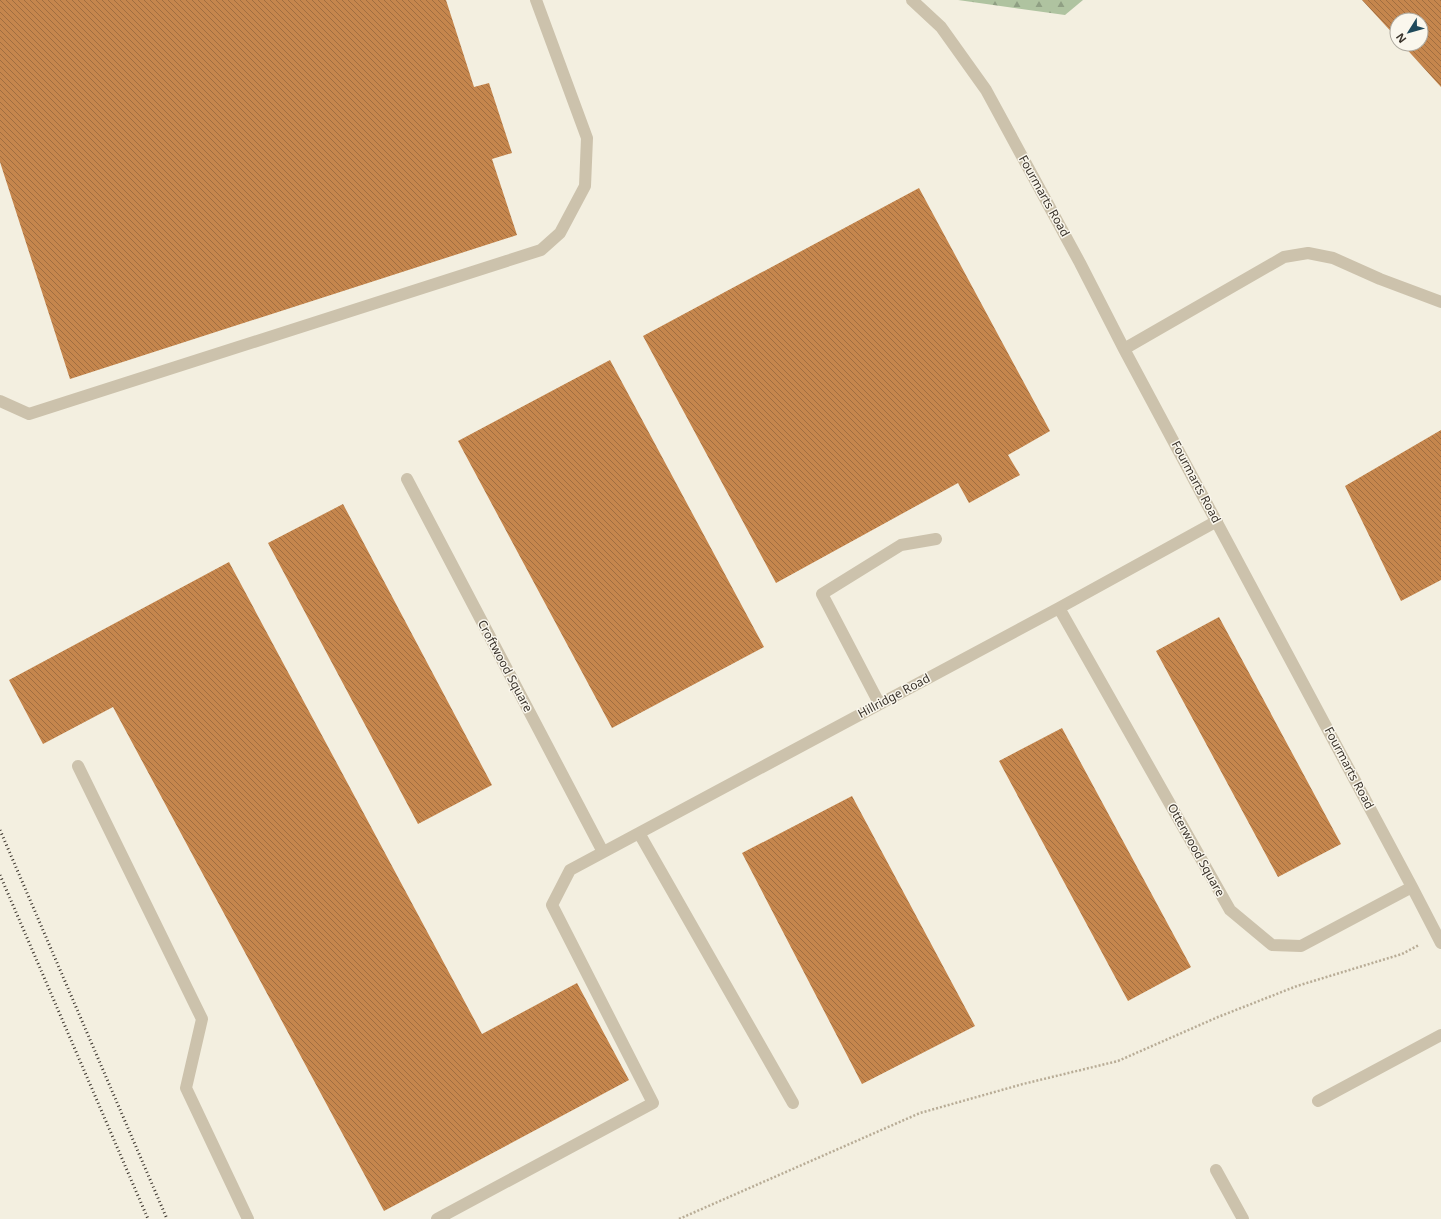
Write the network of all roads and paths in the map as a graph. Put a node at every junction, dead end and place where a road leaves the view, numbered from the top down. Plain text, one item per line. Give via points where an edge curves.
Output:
1 (536, 0) edge
2 (912, 0) edge
3 (1441, 302) edge
4 (1124, 349) junction
5 (0, 401) edge
6 (407, 479) dead end
7 (1217, 521) junction
8 (936, 539) dead end
9 (1059, 608) junction
10 (879, 703) junction
11 (78, 766) dead end
12 (639, 833) junction
13 (603, 852) junction
14 (1412, 887) junction
15 (1439, 939) edge
16 (1441, 1035) edge
17 (1318, 1101) dead end
18 (793, 1103) dead end
19 (1216, 1170) dead end
20 (248, 1219) edge
21 (437, 1219) edge
22 (679, 1219) edge
23 (1243, 1219) edge

1 - 5 street via 587,138 585,186 560,233 541,250 29,414
2 - 4 street, Fourmarts Road via 941,27 986,90
3 - 4 street via 1333,258 1308,253 1284,257
4 - 7 street, Fourmarts Road
6 - 13 street, Croftwood Square
7 - 9 street, Hillridge Road
7 - 14 street, Fourmarts Road
8 - 10 street via 901,544 822,594
9 - 10 street, Hillridge Road
9 - 14 street, Otterwood Square via 1230,910 1272,945 1301,946
10 - 12 street, Hillridge Road
11 - 20 street via 202,1019 186,1088
12 - 13 street, Hillridge Road
12 - 18 street
13 - 21 street, Hillridge Road via 570,870 552,905 653,1103
14 - 15 street, Fourmarts Road
15 - 22 path via 1402,954 1297,986 1118,1060 920,1113
16 - 17 street
19 - 23 street

